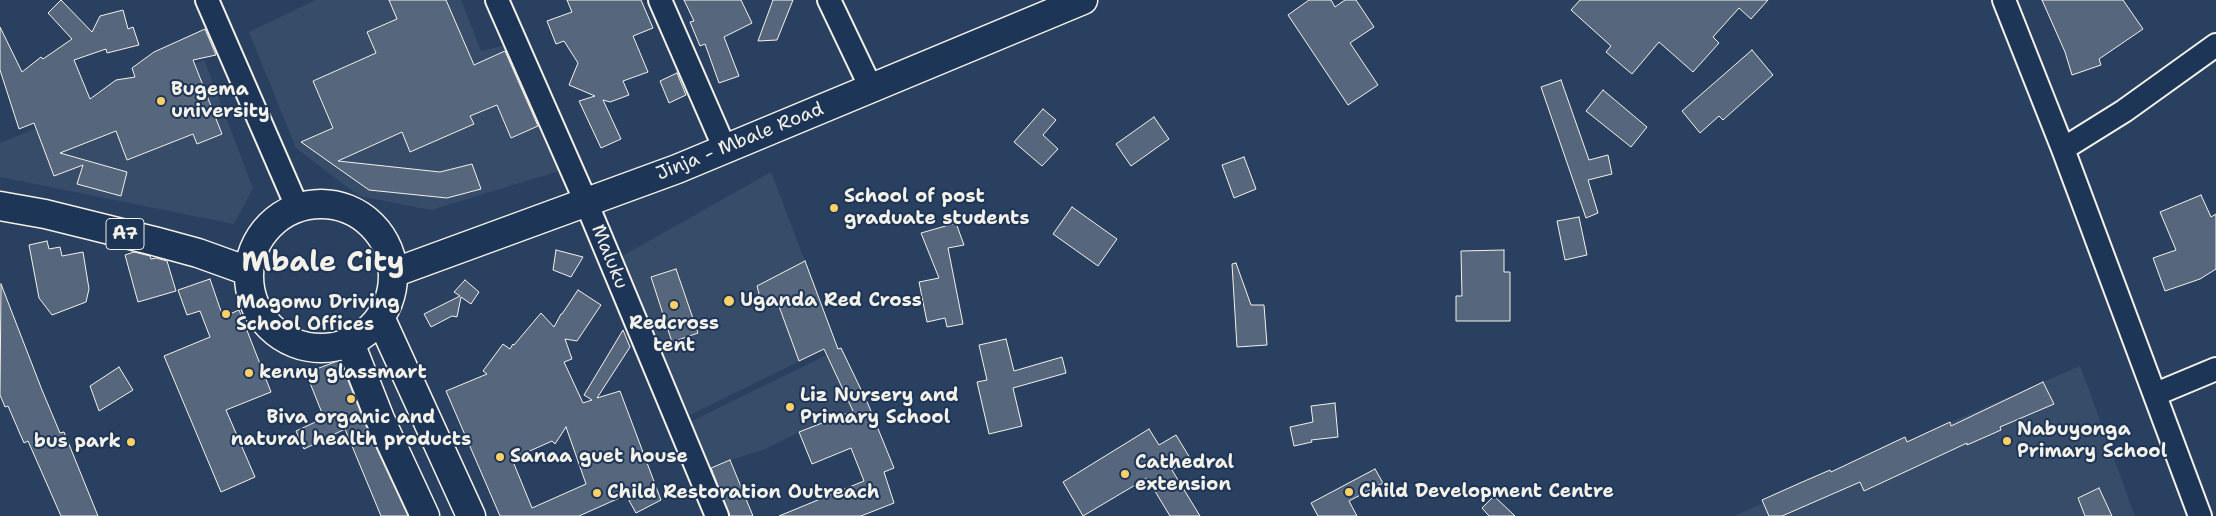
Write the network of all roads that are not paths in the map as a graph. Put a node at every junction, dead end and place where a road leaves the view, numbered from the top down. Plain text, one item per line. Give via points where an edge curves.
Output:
1 (207, 0) edge
2 (497, 0) edge
3 (660, 0) edge
4 (829, 0) edge
5 (1083, 0) edge
6 (2004, 0) edge
7 (2216, 45) edge
8 (871, 88) junction
9 (724, 149) junction
10 (2063, 149) junction
11 (586, 202) junction
12 (0, 206) edge
13 (298, 208) junction
14 (248, 271) junction
15 (393, 273) junction
16 (380, 317) junction
17 (350, 343) junction
18 (2216, 369) edge
19 (2156, 394) junction
20 (425, 516) edge
21 (471, 516) edge
22 (717, 516) edge
23 (2200, 516) edge

1 - 13 street
2 - 11 street, Maluku
3 - 9 street
4 - 8 street
5 - 8 main road, Jinja - Mbale Road
6 - 10 street
7 - 10 street via 2124,111
8 - 9 main road, Jinja - Mbale Road
9 - 11 main road, Jinja - Mbale Road
10 - 19 street
11 - 15 main road, Jinja - Mbale Road
11 - 22 street, Maluku
12 - 14 main road, A7 via 128,234
13 - 14 main road via 278,219 260,237
13 - 15 main road via 318,204 336,206 359,215 378,232 387,248
14 - 17 main road via 249,288 258,312 276,333 289,342 314,349
15 - 16 main road via 391,294
16 - 17 main road
16 - 21 main road
17 - 20 main road via 380,419
18 - 19 street
19 - 23 street

